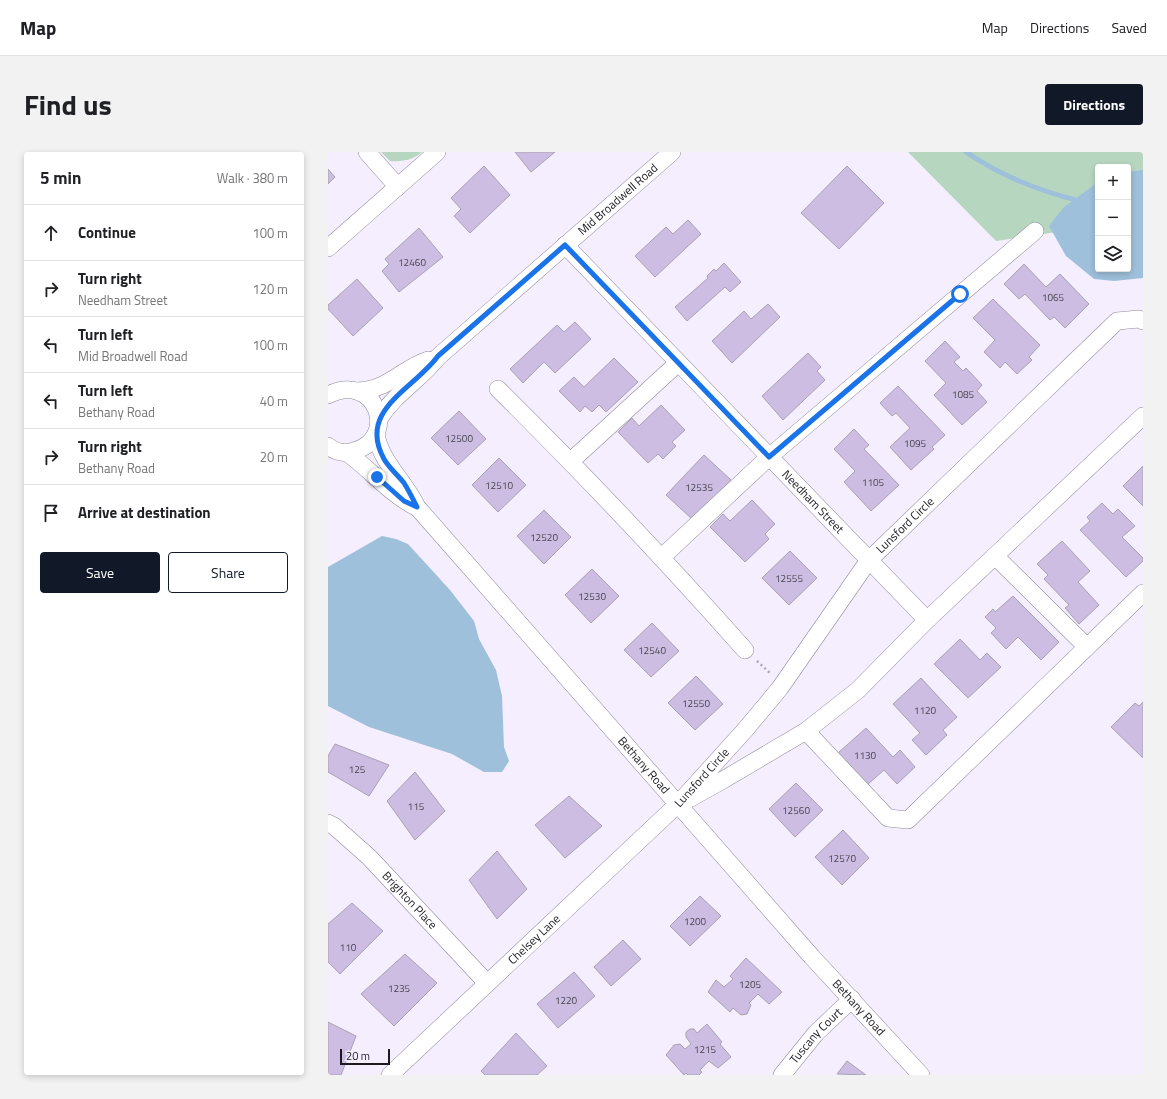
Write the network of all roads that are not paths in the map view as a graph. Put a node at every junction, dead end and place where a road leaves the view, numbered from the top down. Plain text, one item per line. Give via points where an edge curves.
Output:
1 (367, 152) edge
2 (437, 152) edge
3 (672, 152) edge
4 (398, 187) junction
5 (1036, 231) dead end
6 (565, 245) junction
7 (328, 248) edge
8 (1143, 320) edge
9 (438, 356) junction
10 (678, 363) junction
11 (339, 389) edge
12 (498, 389) dead end
13 (1143, 416) edge
14 (378, 426) junction
15 (328, 446) edge
16 (346, 452) junction
17 (769, 457) junction
18 (571, 461) junction
19 (417, 507) junction
20 (995, 556) junction
21 (662, 557) junction
22 (869, 560) junction
23 (1143, 593) edge
24 (927, 620) junction
25 (1086, 647) junction
26 (745, 650) road end
27 (806, 731) junction
28 (678, 804) junction
29 (328, 823) edge
30 (487, 983) junction
31 (852, 999) junction
32 (390, 1075) edge
33 (782, 1075) edge
34 (921, 1075) edge

1 - 4 street
2 - 4 street
3 - 6 street, Mid Broadwell Road
4 - 7 street
5 - 17 street
6 - 9 street, Mid Broadwell Road
6 - 10 street, Needham Street
8 - 22 street, Lunsford Circle via 1117,321
9 - 11 street, Mid Broadwell Road via 424,361 383,386 369,390
9 - 14 street, Mid Broadwell Road via 425,372 394,399
10 - 17 street, Needham Street
10 - 18 street
11 - 14 street, Bethany Road via 367,396 374,403
12 - 18 street
13 - 20 street, Lunsford Circle
14 - 16 street, Mid Broadwell Road via 371,442 362,449
14 - 19 street, Bethany Road via 378,445 385,460
15 - 16 street, Bethany Road
16 - 19 street, Bethany Road via 404,501
17 - 21 street
17 - 22 street, Needham Street
18 - 21 street
19 - 28 street, Bethany Road
20 - 24 street, Lunsford Circle
20 - 25 street
21 - 26 street
22 - 24 street, Needham Street
22 - 28 street, Lunsford Circle via 782,685
23 - 25 street
24 - 27 street, Lunsford Circle via 858,690
25 - 27 street via 908,820 888,818
27 - 28 street, Lunsford Circle
28 - 30 street, Chelsey Lane
28 - 31 street, Bethany Road
29 - 30 street, Brighton Place via 369,858
30 - 32 street, Chelsey Lane
31 - 33 street, Tuscany Court via 816,1033
31 - 34 street, Bethany Road

